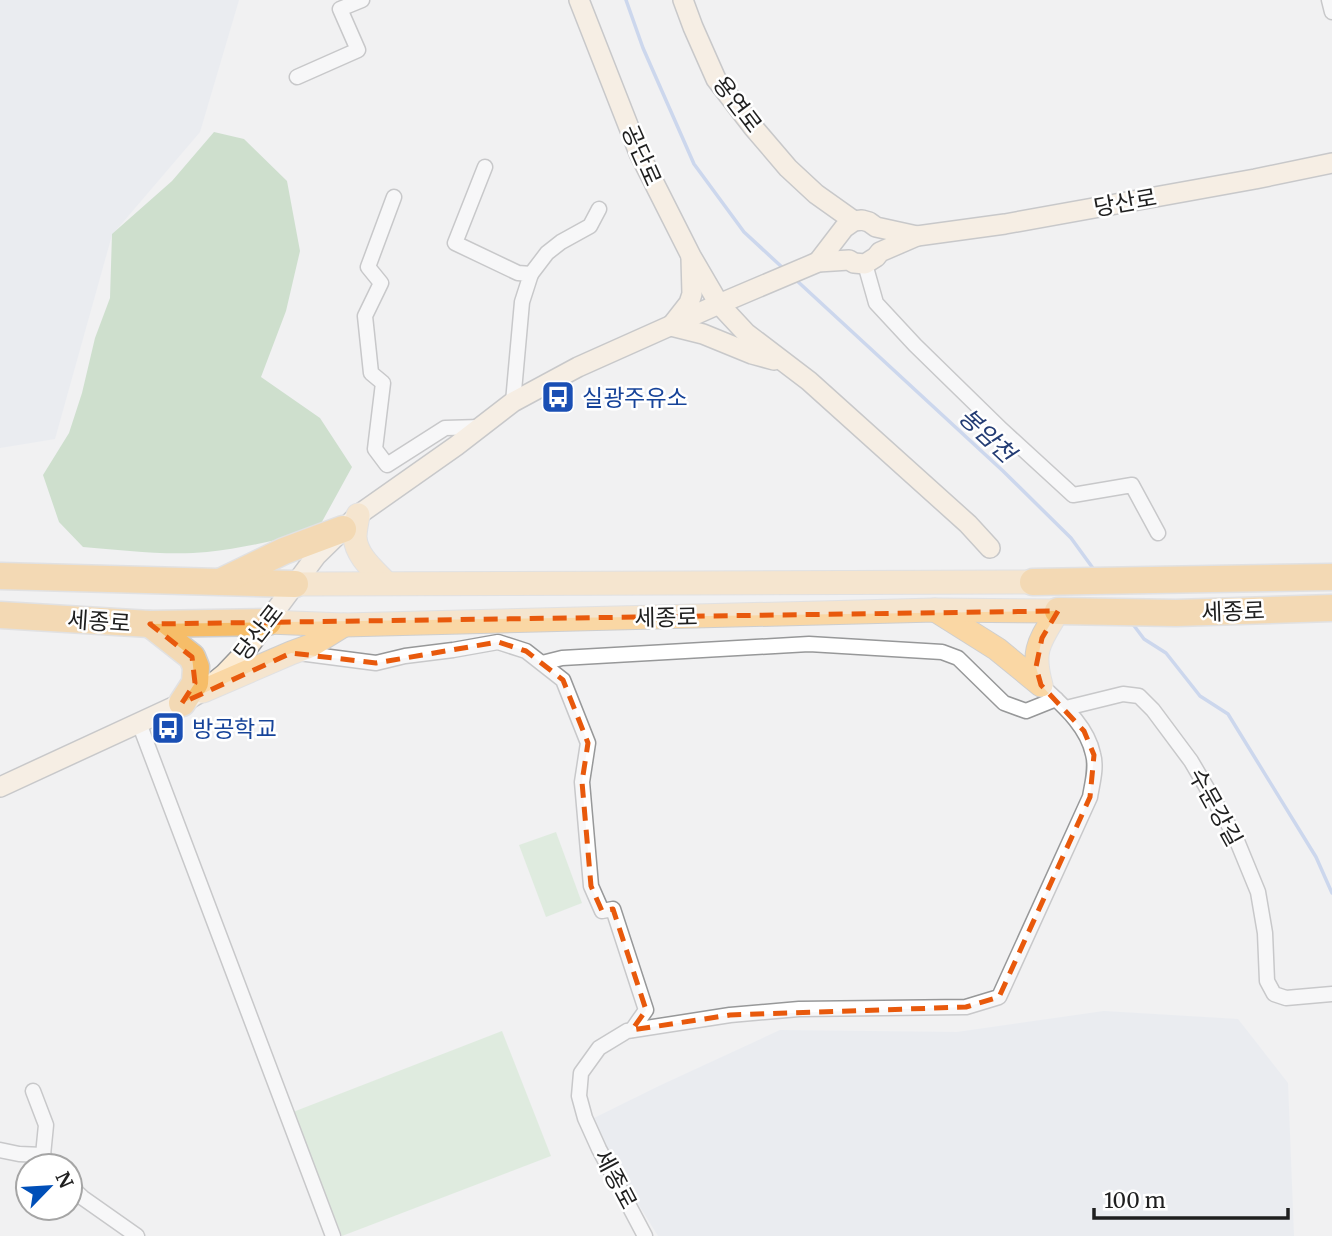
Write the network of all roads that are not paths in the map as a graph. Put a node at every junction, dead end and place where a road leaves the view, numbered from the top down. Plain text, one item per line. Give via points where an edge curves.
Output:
1 (362, 0) edge
2 (579, 0) edge
3 (683, 0) edge
4 (1329, 0) edge
5 (1332, 12) edge
6 (298, 77) dead end
7 (1331, 165) edge
8 (485, 167) dead end
9 (394, 197) dead end
10 (599, 209) dead end
11 (876, 227) junction
12 (847, 228) junction
13 (917, 236) junction
14 (691, 257) junction
15 (865, 259) junction
16 (818, 262) junction
17 (531, 274) junction
18 (725, 301) junction
19 (671, 326) junction
20 (782, 362) junction
21 (513, 402) junction
22 (480, 427) junction
23 (350, 522) junction
24 (1158, 533) dead end
25 (990, 548) dead end
26 (0, 576) edge
27 (1332, 577) edge
28 (1033, 582) joint
29 (218, 583) junction
30 (386, 583) junction
31 (295, 584) junction
32 (1332, 608) edge
33 (935, 610) junction
34 (1058, 611) junction
35 (0, 615) edge
36 (268, 622) junction
37 (150, 624) junction
38 (344, 625) junction
39 (291, 653) junction
40 (542, 663) junction
41 (193, 697) junction
42 (1054, 697) junction
43 (139, 723) junction
44 (0, 787) edge
45 (1332, 994) edge
46 (632, 1030) junction
47 (33, 1091) dead end
48 (47, 1152) edge
49 (84, 1199) edge
50 (137, 1236) edge
51 (334, 1236) edge
52 (645, 1236) edge

1 - 6 street via 340,9 358,51
2 - 14 main road, 공단로 via 639,153
3 - 12 main road, 용연로 via 716,79 779,158
4 - 5 street
7 - 13 main road, 당산로
8 - 17 street via 455,243 518,273
9 - 22 street via 368,267 381,283 365,316 371,373 383,383 375,449 387,465 445,428
10 - 17 street via 590,226 547,253
11 - 12 main road via 862,220
11 - 13 main road
11 - 15 main road via 883,245
12 - 15 main road via 840,249 844,255
12 - 16 main road
13 - 15 main road
14 - 18 main road, 공단로
14 - 19 main road via 692,294
15 - 16 main road
15 - 24 street via 876,303 1022,449 1073,495 1132,485
16 - 18 main road, 당산로
17 - 21 street via 522,302
18 - 19 main road, 당산로
18 - 20 main road, 공단로 via 746,333
19 - 20 main road
19 - 21 main road, 당산로
20 - 25 main road, 공단로
21 - 22 main road, 당산로
22 - 23 main road, 당산로
23 - 29 highway
23 - 30 main road via 358,551
23 - 31 main road, 당산로
26 - 29 highway, 세종로
27 - 28 highway, 세종로
28 - 30 main road, 세종로
29 - 31 highway, 세종로
30 - 31 main road, 세종로
31 - 36 main road, 당산로
32 - 34 highway, 세종로
33 - 34 main road, 세종로
33 - 38 main road, 세종로
33 - 42 main road via 997,649
34 - 42 main road via 1042,638 1036,667
35 - 37 highway, 세종로
36 - 37 highway, 세종로
36 - 38 main road, 세종로
36 - 41 main road, 당산로 via 224,674
37 - 41 highway via 192,657 196,667
38 - 39 main road
39 - 40 street via 376,663 498,642 526,651
39 - 41 main road
40 - 42 street, 수문강길 via 562,658 809,644 942,652 958,658 1003,702 1026,711
40 - 46 street via 563,680 588,743 582,782 591,886 602,911 613,909 646,1010
41 - 43 main road, 당산로
42 - 45 street, 수문강길 via 1139,696 1153,710 1191,761 1235,836 1258,892 1267,981 1275,994 1286,998
42 - 46 street, 세종로 via 1084,731 1094,755 1090,797 999,997 966,1007 799,1009
43 - 44 main road, 당산로
43 - 51 street
46 - 52 street, 세종로 via 599,1048 581,1073 579,1096 599,1149
47 - 48 street via 46,1125
49 - 50 street

